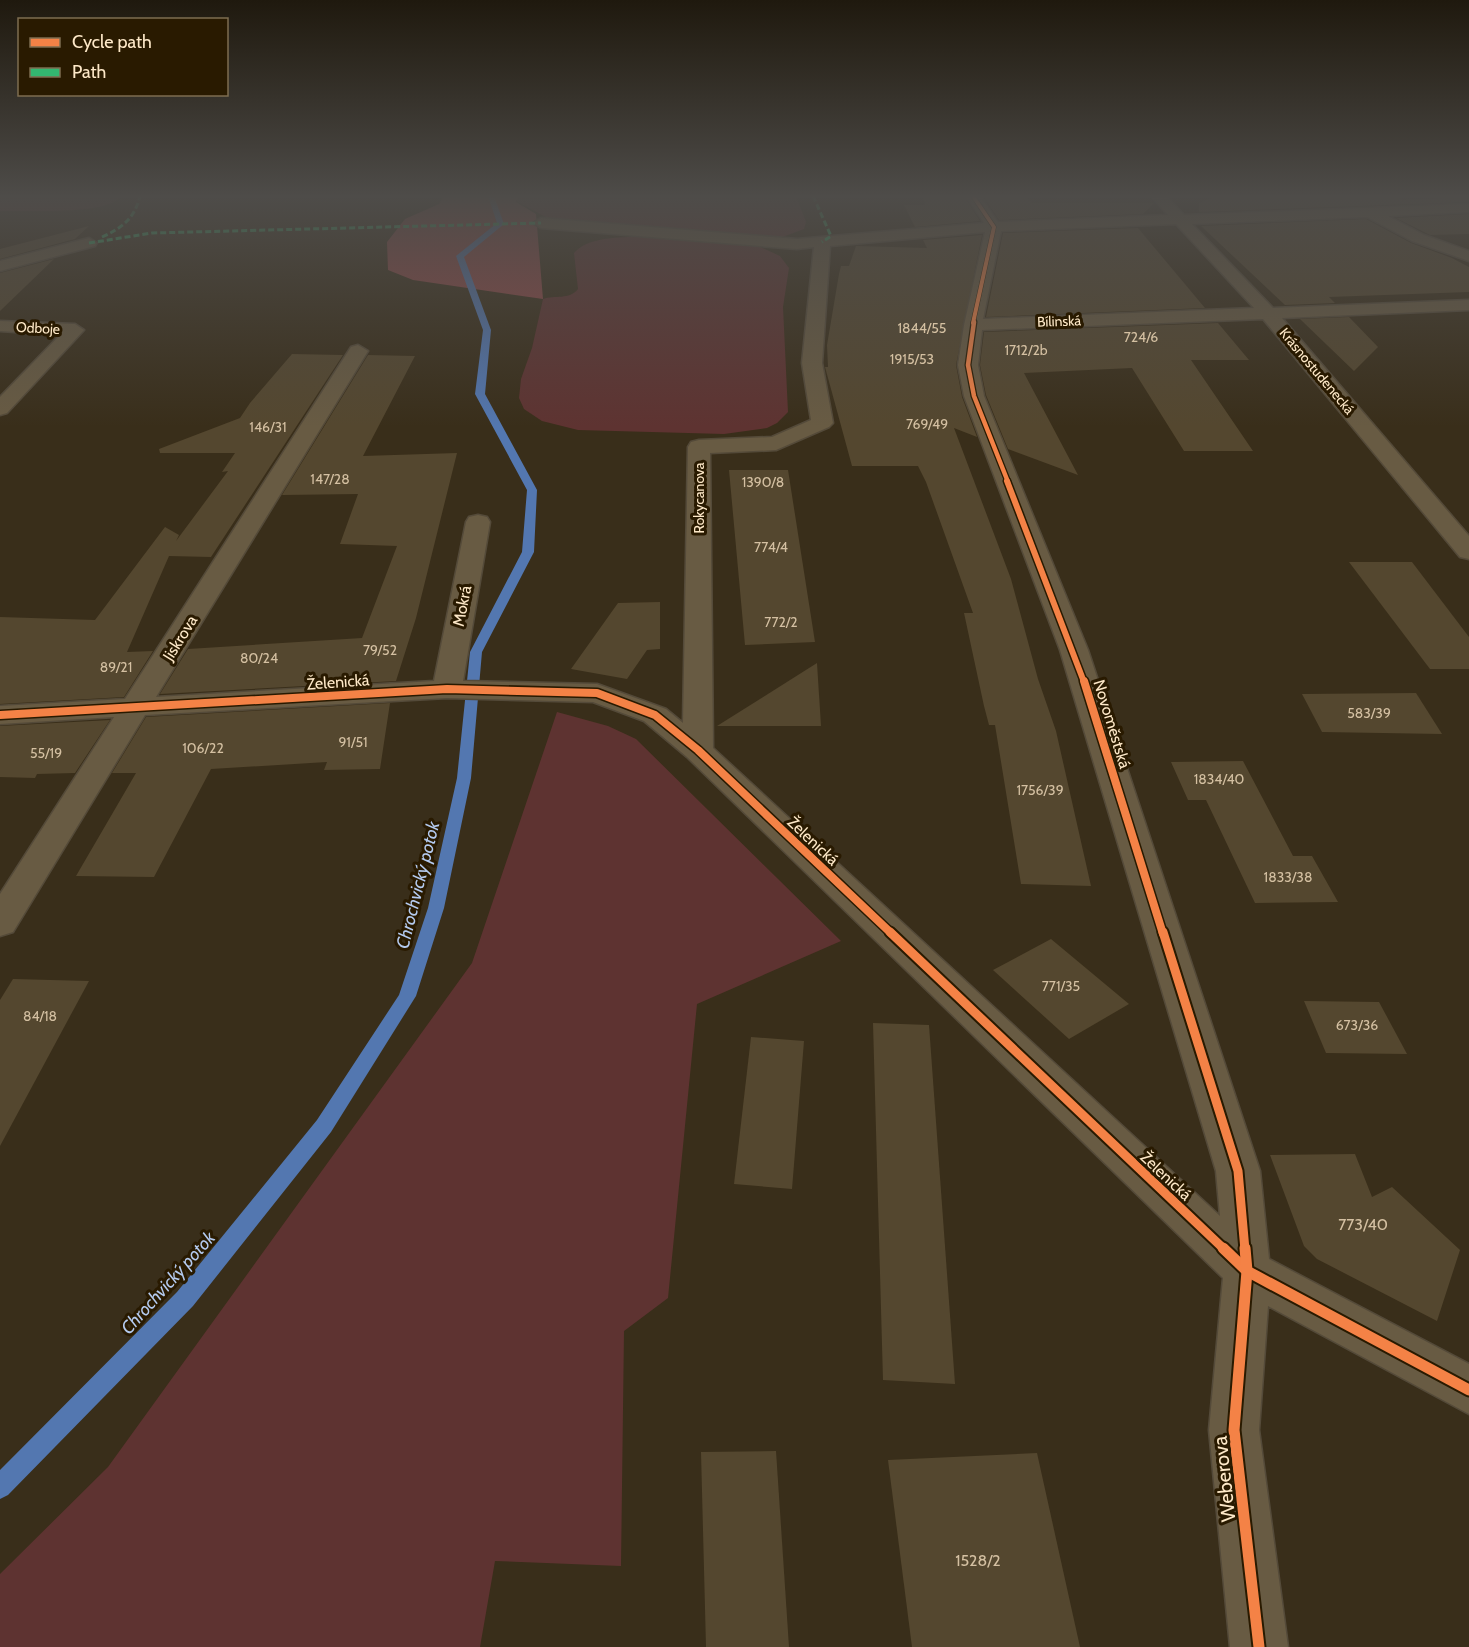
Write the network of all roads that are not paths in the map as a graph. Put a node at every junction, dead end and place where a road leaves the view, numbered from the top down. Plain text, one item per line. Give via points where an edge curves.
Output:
1 (819, 273) edge
2 (984, 273) edge
3 (1231, 273) edge
4 (1469, 305) edge
5 (1268, 313) junction
6 (973, 325) junction
7 (0, 326) edge
8 (358, 351) dead end
9 (0, 409) edge
10 (478, 522) dead end
11 (1469, 552) edge
12 (452, 689) junction
13 (136, 709) junction
14 (0, 715) edge
15 (698, 750) junction
16 (0, 922) edge
17 (1247, 1271) junction
18 (1469, 1390) edge
19 (1259, 1647) edge

1 - 15 street, Rokycanova via 812,363 822,423 776,443 699,447
2 - 6 street, Novoměstská
3 - 5 street, Krásnostudenecká
4 - 5 street, Bílinská
5 - 6 street, Bílinská
5 - 11 street, Krásnostudenecká
6 - 17 street, Novoměstská via 968,365 974,396 1074,650 1238,1171
7 - 9 street, Odboje via 75,330
8 - 13 street, Jiskrova
10 - 12 street, Mokrá
12 - 13 street, Želenická
12 - 15 street, Želenická via 597,693 655,715
13 - 14 street, Želenická
13 - 16 street, Jiskrova
15 - 17 street, Želenická
17 - 18 street, Želenická
17 - 19 street, Weberova via 1234,1430

